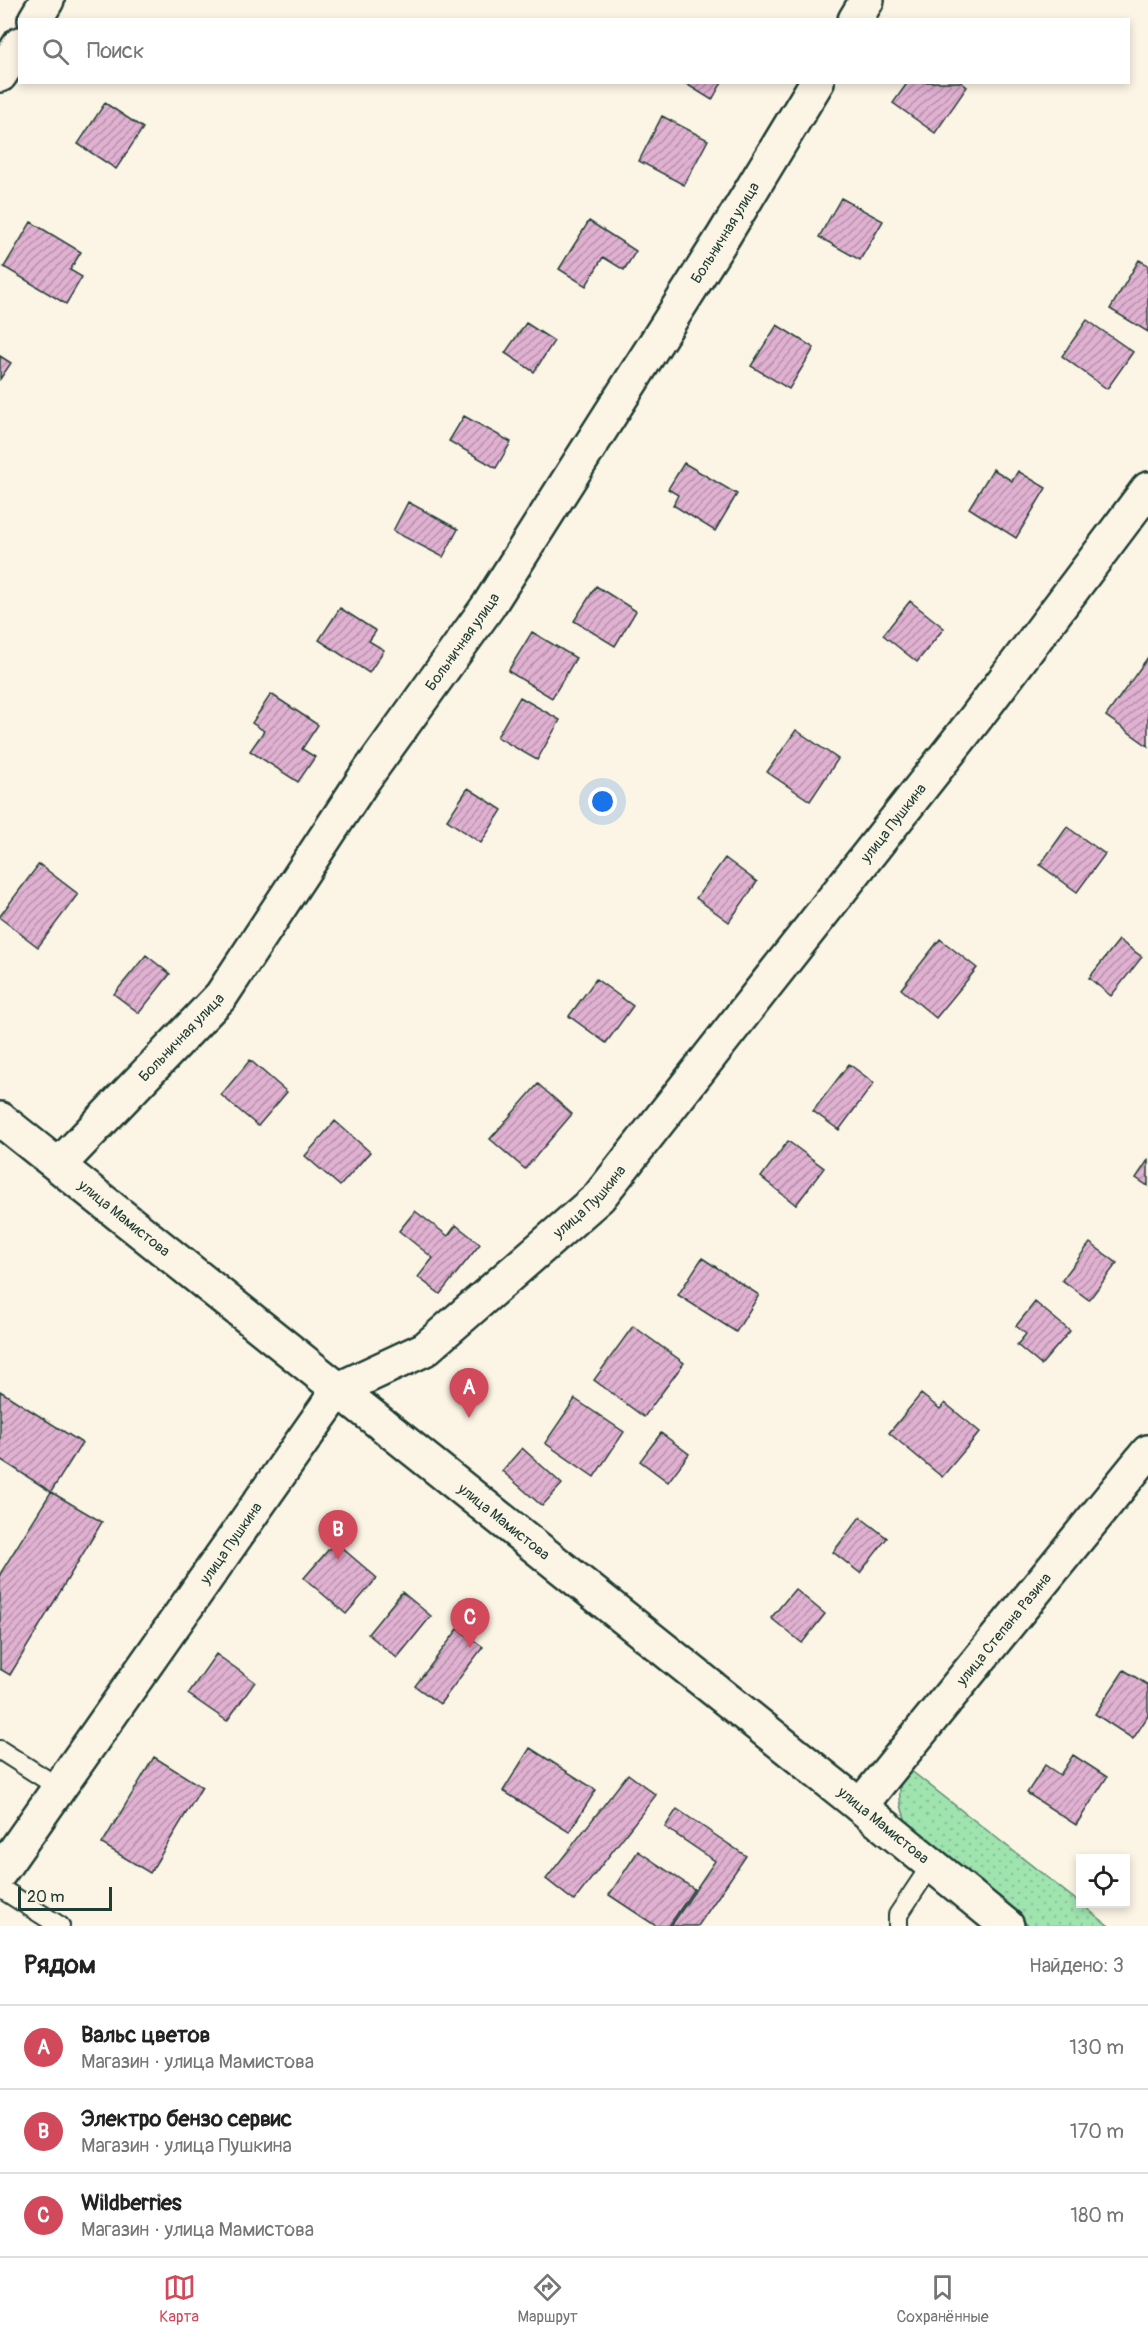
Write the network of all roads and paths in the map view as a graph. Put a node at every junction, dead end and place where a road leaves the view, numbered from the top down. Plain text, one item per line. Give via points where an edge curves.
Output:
1 (47, 0) edge
2 (867, 0) edge
3 (36, 18) edge
4 (856, 18) edge
5 (18, 47) edge
6 (0, 75) edge
7 (816, 84) edge
8 (1148, 489) edge
9 (0, 1119) edge
10 (59, 1165) junction
11 (339, 1389) junction
12 (1148, 1452) edge
13 (0, 1750) edge
14 (58, 1787) junction
15 (860, 1806) junction
16 (932, 1864) junction
17 (0, 1872) edge
18 (0, 1888) edge
19 (60, 1926) edge
20 (898, 1926) edge
21 (1007, 1926) edge

1 - 3 street
2 - 4 street
5 - 6 street
7 - 10 street, Больничная улица via 489,605 364,779 220,996
8 - 11 street, улица Пушкина via 975,719 599,1197 425,1349
9 - 10 street, улица Мамистова
10 - 11 street, улица Мамистова
11 - 14 street, улица Пушкина
11 - 15 street, улица Мамистова
12 - 15 street, улица Степана Разина
13 - 14 lane
14 - 17 street, улица Пушкина
15 - 16 street, улица Мамистова
16 - 20 lane via 898,1915
16 - 21 street, улица Мамистова
18 - 19 lane

